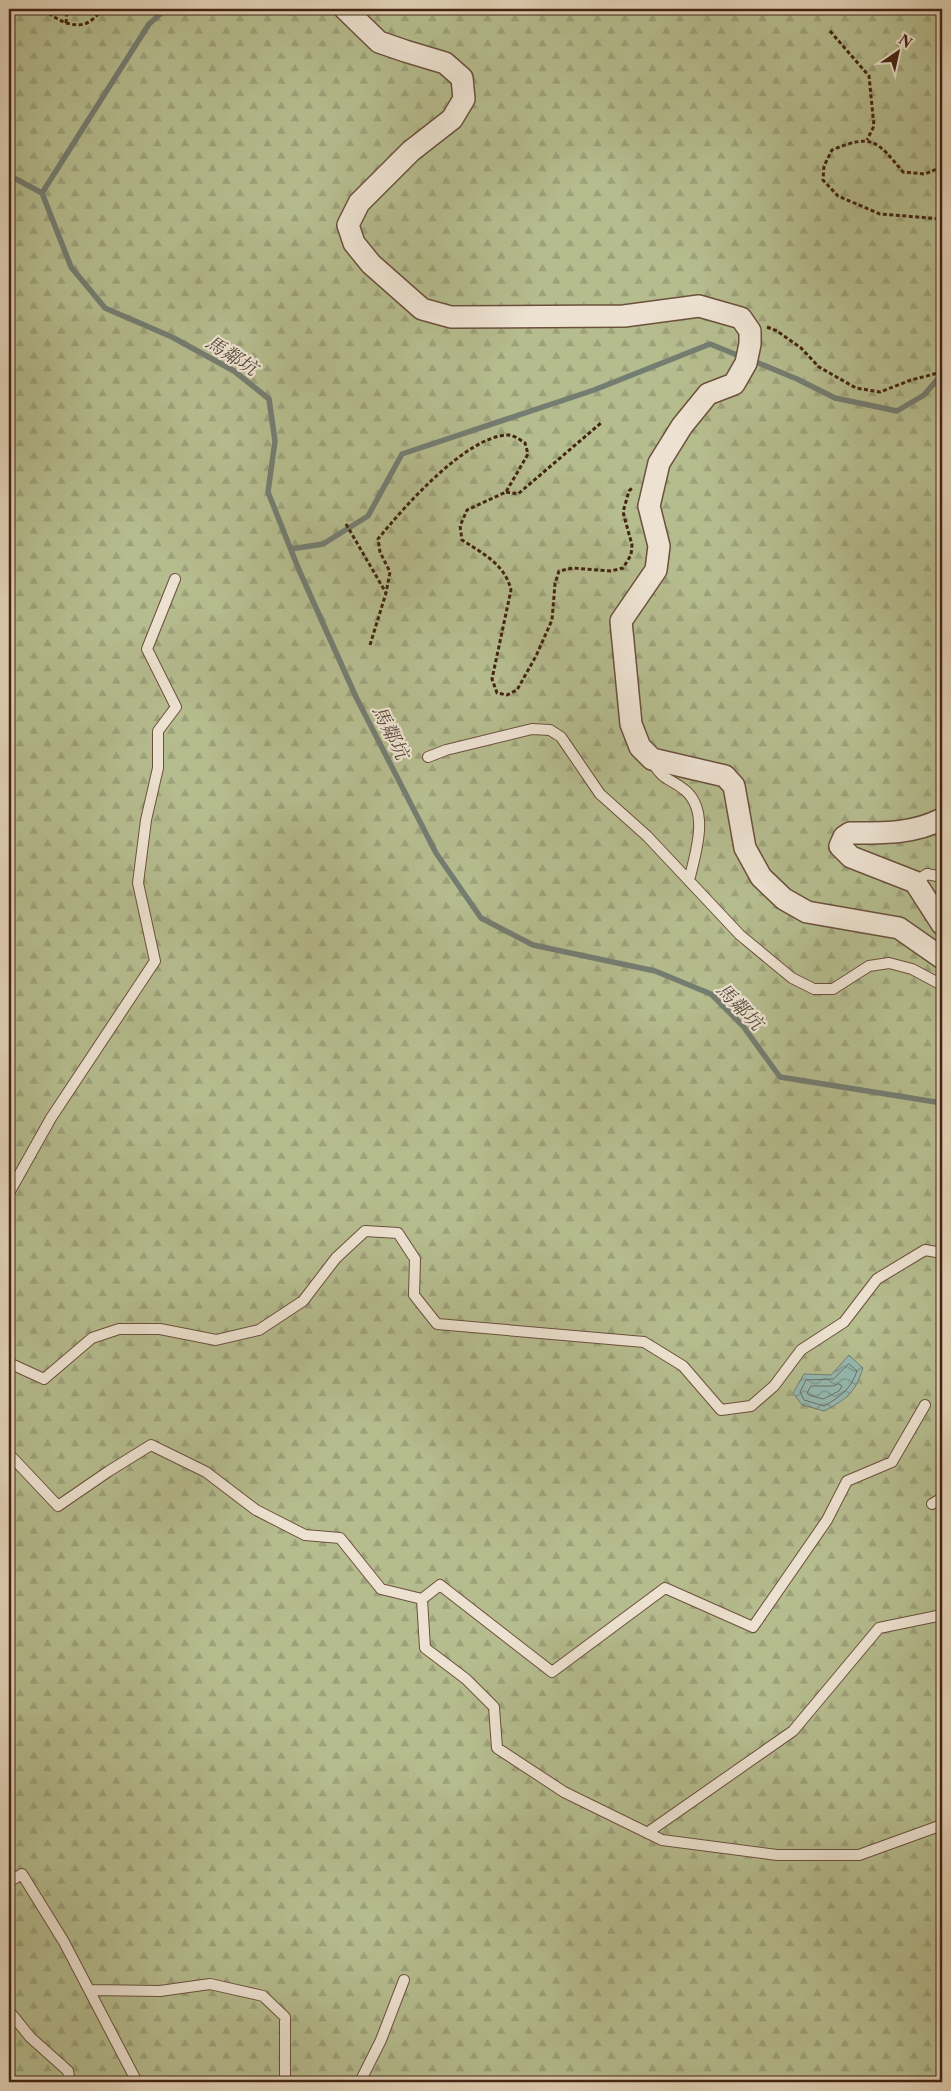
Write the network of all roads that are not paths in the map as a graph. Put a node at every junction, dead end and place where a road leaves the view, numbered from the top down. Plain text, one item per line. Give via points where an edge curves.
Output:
1 (345, 9) edge
2 (175, 579) dead end
3 (428, 758) dead end
4 (652, 759) junction
5 (942, 819) edge
6 (942, 878) edge
7 (689, 881) junction
8 (915, 882) junction
9 (942, 924) edge
10 (942, 958) edge
11 (942, 985) edge
12 (9, 1193) edge
13 (942, 1253) edge
14 (9, 1363) edge
15 (925, 1405) dead end
16 (9, 1454) edge
17 (942, 1498) edge
18 (932, 1504) dead end
19 (422, 1599) junction
20 (942, 1615) edge
21 (942, 1826) edge
22 (647, 1833) junction
23 (9, 1882) edge
24 (404, 1980) dead end
25 (90, 1990) junction
26 (9, 2011) edge
27 (70, 2082) edge
28 (137, 2082) edge
29 (285, 2082) edge
30 (360, 2082) edge

1 - 4 street via 379,42 445,63 462,78 464,99 452,119 411,151 358,203 348,225 354,243 371,264 422,309 451,317 624,316 699,306 741,318 750,331 748,353 734,384 708,394 682,426 659,463 649,506 659,546 656,570 621,621 631,724 640,747
2 - 12 lane via 147,649 176,708 158,731 158,768 146,820 138,883 155,961 51,1118
3 - 7 lane via 446,750 532,730 550,730 561,736 600,794 647,836
4 - 7 lane via 659,774 687,792 698,806 698,838
4 - 10 street via 725,776 734,786 745,848 761,877 784,899 807,912 899,928
5 - 8 street via 928,826 894,833 850,833 840,846 851,858
6 - 8 lane via 927,874
7 - 11 lane via 740,935 792,978 814,989 833,989 869,966 889,963 912,969
8 - 9 street
13 - 14 lane via 925,1250 877,1279 844,1322 801,1350 774,1386 751,1406 721,1410 683,1366 644,1342 437,1324 414,1294 416,1259 398,1233 365,1231 336,1258 303,1301 259,1330 216,1340 160,1329 118,1329 92,1338 44,1379
15 - 19 lane via 892,1462 847,1481 827,1520 753,1627 665,1588 552,1672 440,1585
16 - 19 lane via 58,1506 151,1445 206,1472 256,1510 305,1534 340,1538 381,1590
17 - 18 lane
19 - 22 lane via 425,1648 466,1679 494,1707 497,1748 564,1792
20 - 22 lane via 879,1628 793,1731
21 - 22 lane via 859,1855 777,1855 662,1840
23 - 25 lane via 22,1874
24 - 30 lane via 381,2040
25 - 28 lane
25 - 29 lane via 160,1991 210,1984 263,1996 285,2017
26 - 27 lane via 30,2037 68,2071

